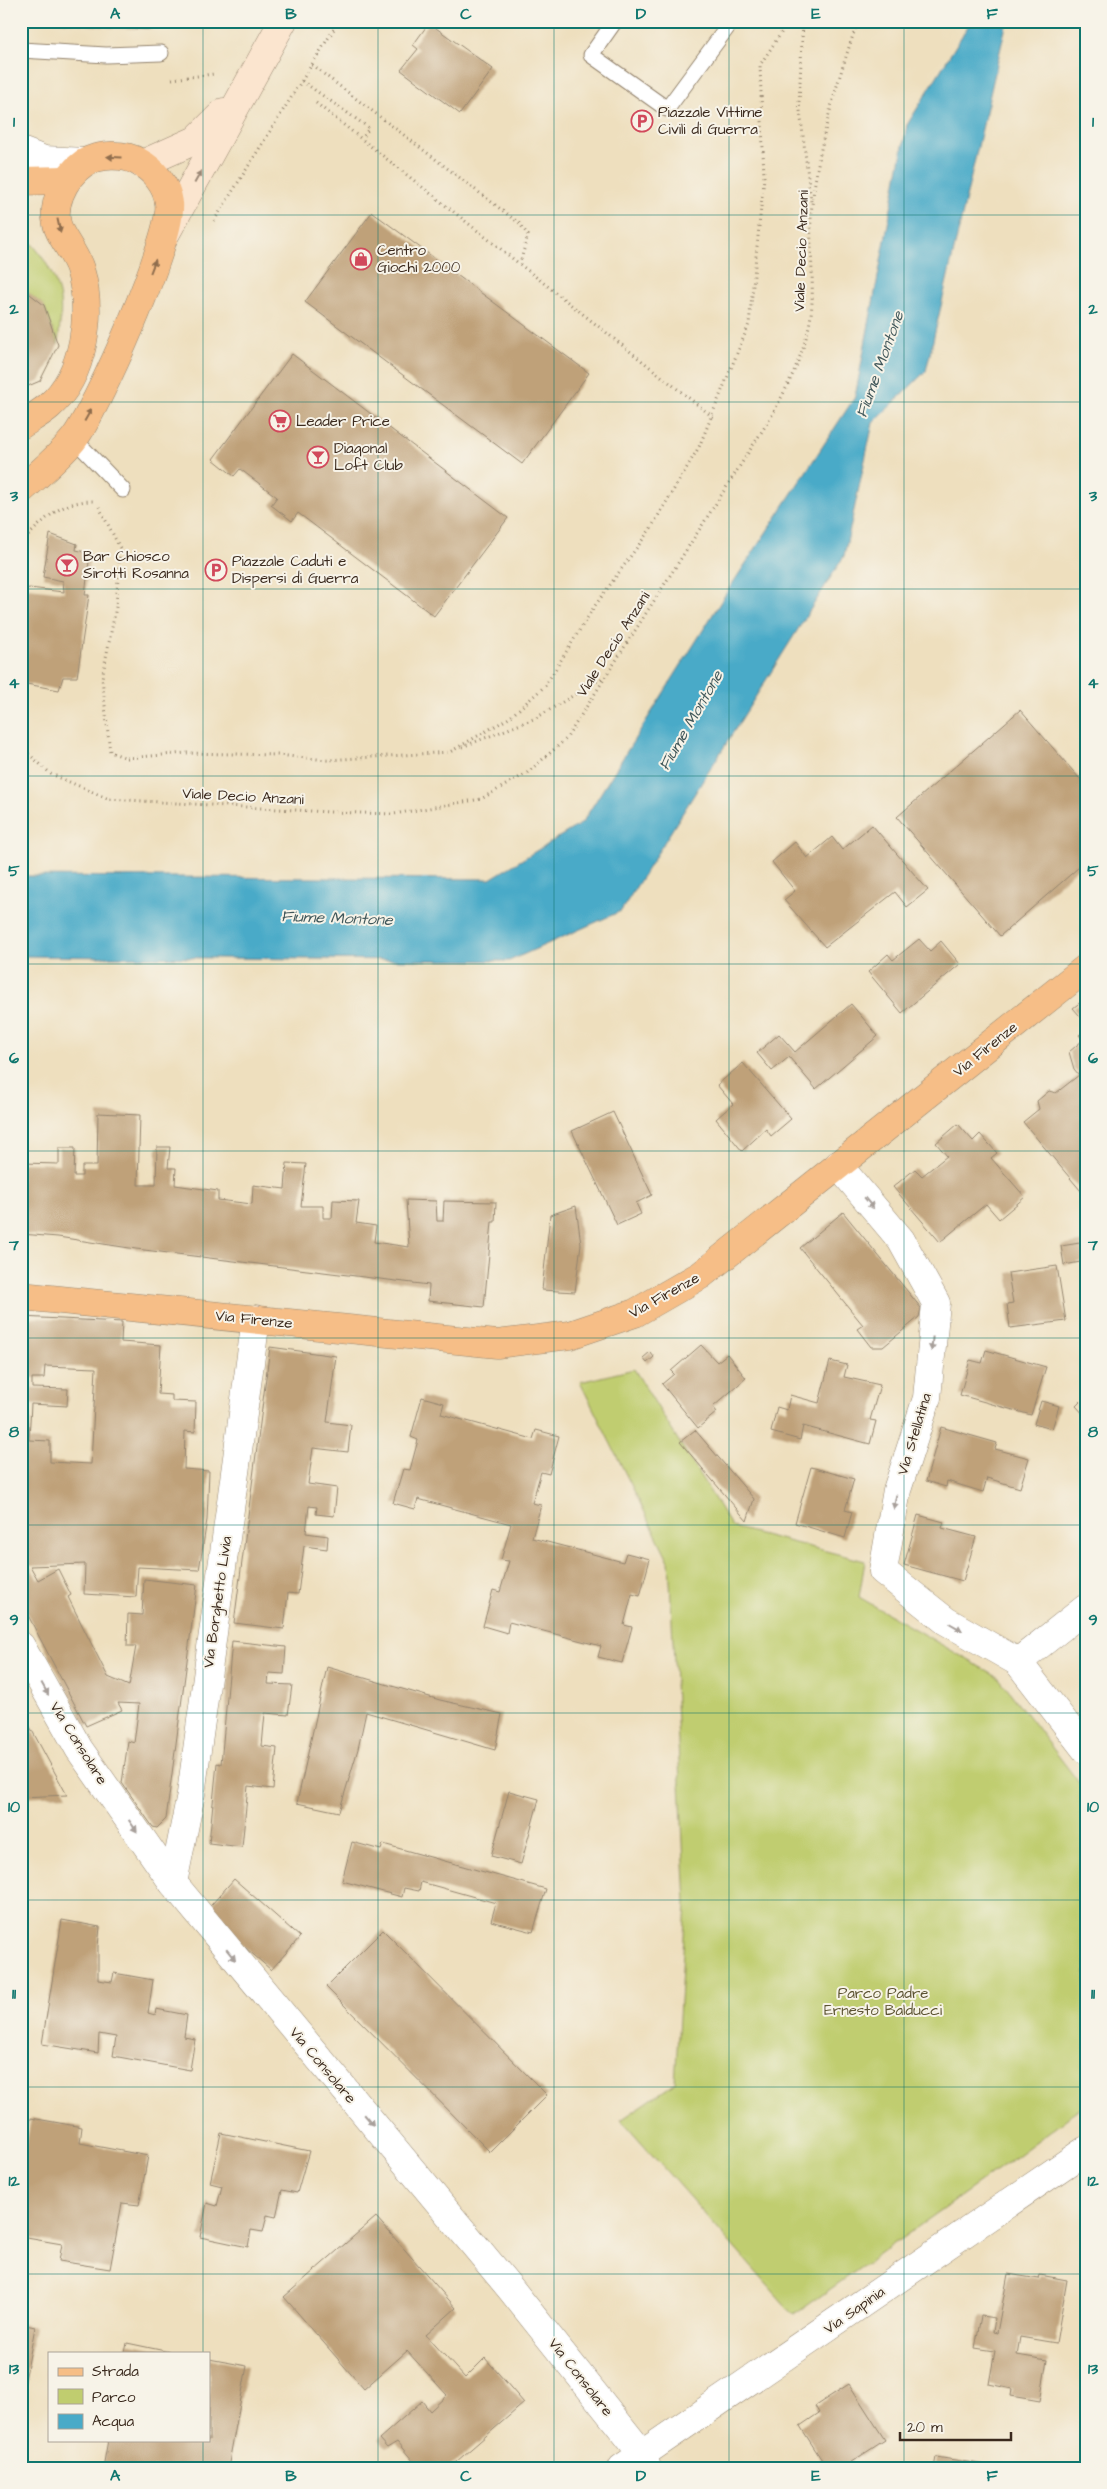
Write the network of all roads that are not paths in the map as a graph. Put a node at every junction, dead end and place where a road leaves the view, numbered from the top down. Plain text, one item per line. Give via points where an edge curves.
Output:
1 (615, 21) edge
2 (732, 21) edge
3 (279, 25) edge
4 (21, 50) edge
5 (161, 53) dead end
6 (247, 90) junction
7 (21, 151) edge
8 (142, 164) junction
9 (76, 171) junction
10 (21, 181) edge
11 (165, 235) junction
12 (21, 425) edge
13 (74, 439) junction
14 (21, 490) edge
15 (123, 490) dead end
16 (1086, 968) edge
17 (838, 1165) junction
18 (21, 1296) edge
19 (256, 1319) junction
20 (1086, 1608) edge
21 (21, 1646) edge
22 (1018, 1662) junction
23 (1086, 1750) edge
24 (173, 1883) junction
25 (1086, 2150) edge
26 (637, 2463) edge

1 - 2 lane via 591,55 667,109
3 - 6 main road
4 - 5 lane via 106,55
6 - 8 main road via 196,140
11 -> 6 main road
7 - 9 street
8 -> 9 main road via 134,159 109,155
8 - 11 main road via 163,185 169,204
9 - 10 main road
9 -> 12 main road via 57,204 58,230 80,268 86,305 80,355 68,384 50,406
13 -> 11 main road via 111,372
13 - 14 main road
13 - 15 lane
16 - 17 main road, Via Firenze
17 - 19 main road, Via Firenze via 700,1275 635,1313 570,1335 497,1344
17 -> 22 street, Via Stellatina via 901,1240 936,1303 927,1398 897,1490 883,1571 946,1621
18 - 19 main road, Via Firenze
19 - 24 street, Via Borghetto Livia via 191,1794
20 - 22 street
21 -> 24 street, Via Consolare via 79,1749
22 - 23 street
24 -> 26 street, Via Consolare via 510,2288
25 - 26 street, Via Sapinia

